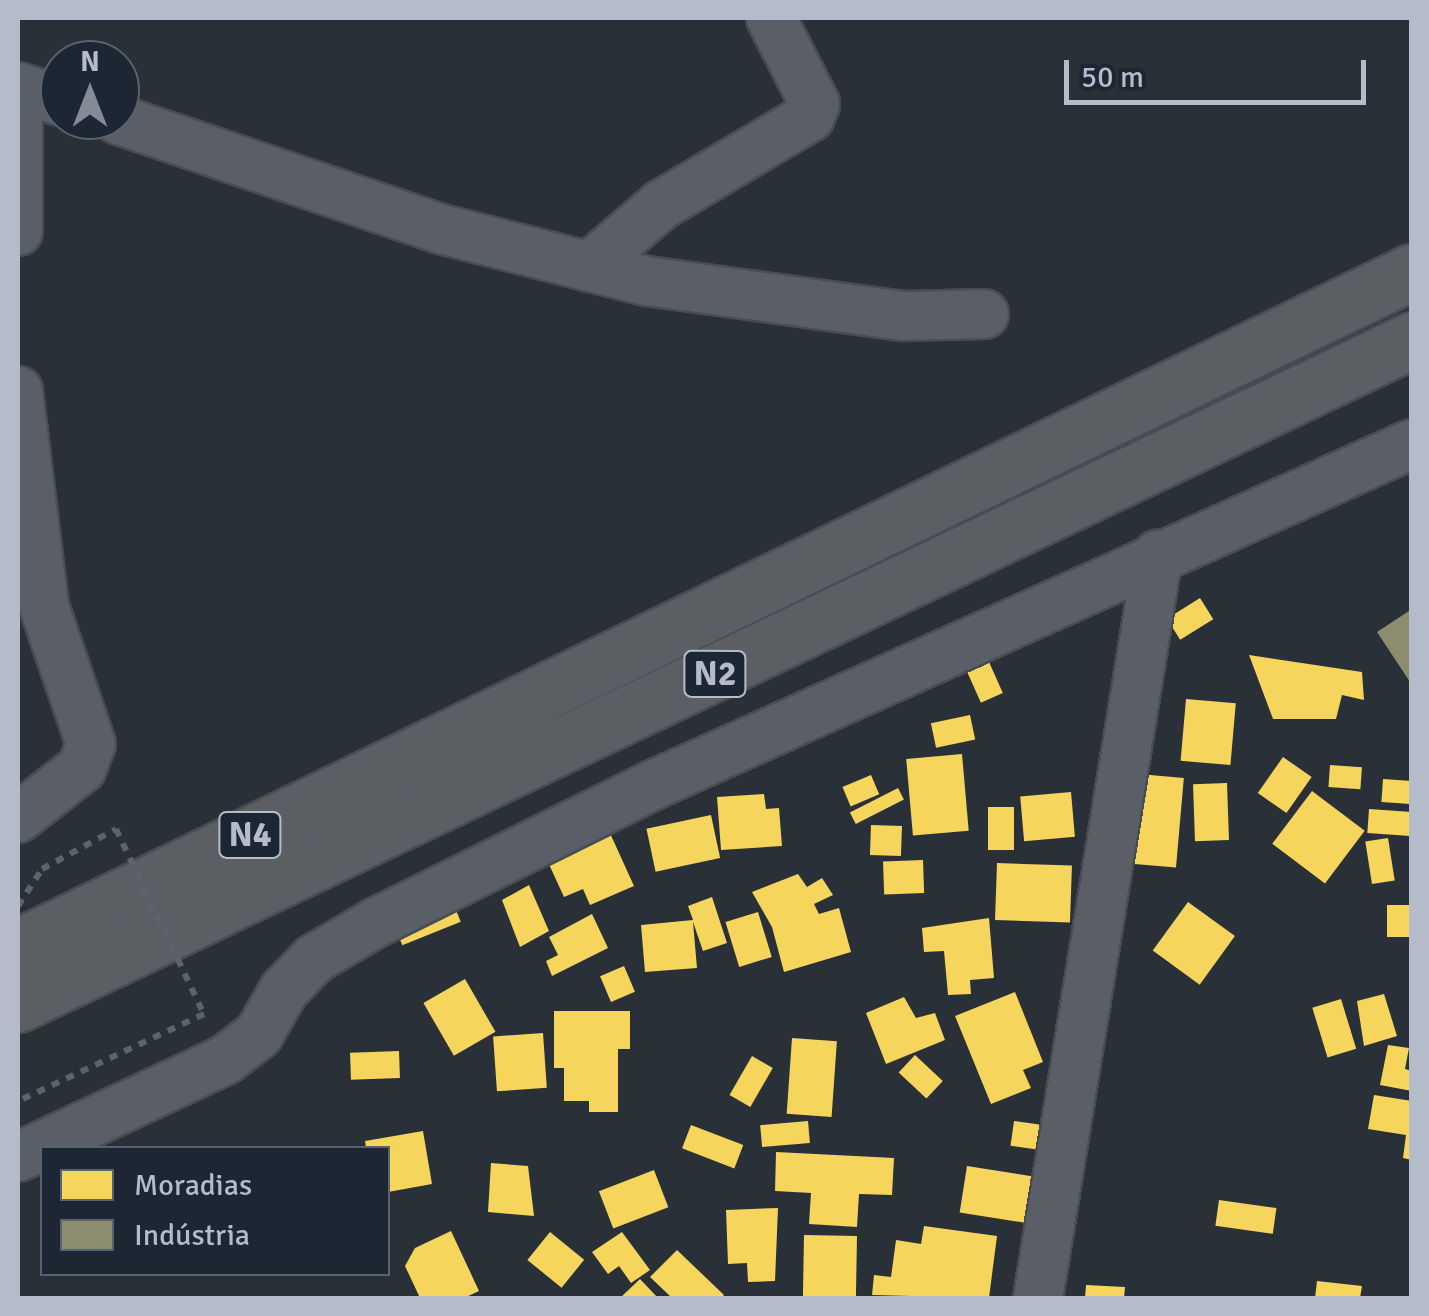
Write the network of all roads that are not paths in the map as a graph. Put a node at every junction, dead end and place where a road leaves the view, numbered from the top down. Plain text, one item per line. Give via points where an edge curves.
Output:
1 (771, 18) edge
2 (18, 106) edge
3 (140, 127) edge
4 (18, 230) edge
5 (588, 267) junction
6 (1412, 272) edge
7 (984, 314) dead end
8 (1412, 340) edge
9 (18, 391) edge
10 (1412, 444) edge
11 (1158, 555) junction
12 (483, 722) joint
13 (18, 818) edge
14 (18, 947) edge
15 (18, 1004) edge
16 (43, 1146) edge
17 (1038, 1298) edge

1 - 5 street via 815,104 810,116 661,206
2 - 4 street
3 - 5 street via 440,230
5 - 7 street via 794,303 904,316
6 - 12 highway, N2
8 - 15 highway, N2
9 - 13 street via 44,606 91,744 82,768
10 - 11 street
11 - 16 street via 653,785 377,922 314,959 284,990 259,1034 226,1060
11 - 17 street
12 - 14 highway, N4

